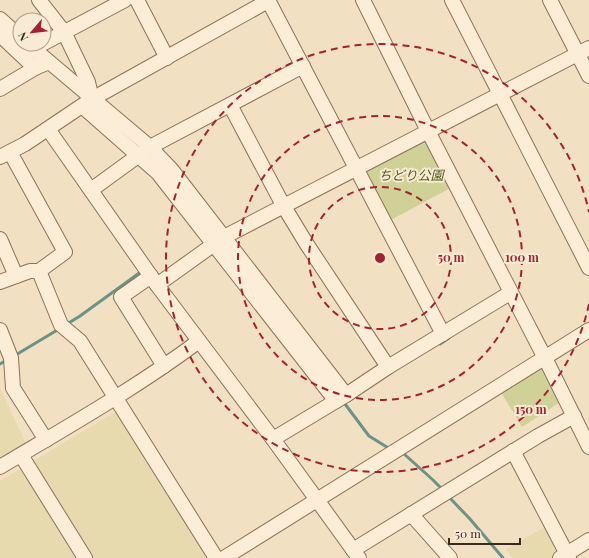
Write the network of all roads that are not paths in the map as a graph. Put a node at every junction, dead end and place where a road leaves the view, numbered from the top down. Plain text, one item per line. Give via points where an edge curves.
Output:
1 (39, 0) edge
2 (125, 0) edge
3 (137, 0) edge
4 (268, 0) edge
5 (363, 0) edge
6 (452, 0) edge
7 (550, 0) edge
8 (0, 19) edge
9 (12, 30) edge
10 (64, 32) junction
11 (0, 35) edge
12 (52, 38) edge
13 (583, 51) edge
14 (42, 52) edge
15 (167, 58) junction
16 (49, 62) junction
17 (303, 66) junction
18 (35, 68) junction
19 (589, 76) edge
20 (0, 89) edge
21 (500, 94) junction
22 (87, 103) junction
23 (230, 105) junction
24 (48, 129) junction
25 (428, 131) junction
26 (144, 151) junction
27 (5, 154) edge
28 (356, 168) junction
29 (91, 190) junction
30 (283, 205) junction
31 (218, 241) junction
32 (1, 243) edge
33 (589, 268) edge
34 (39, 270) junction
35 (16, 276) junction
36 (154, 281) junction
37 (0, 282) edge
38 (510, 293) junction
39 (0, 330) edge
40 (589, 330) edge
41 (443, 334) junction
42 (199, 341) junction
43 (545, 358) junction
44 (164, 366) junction
45 (388, 367) junction
46 (116, 398) junction
47 (341, 398) junction
48 (574, 416) junction
49 (273, 439) junction
50 (46, 440) junction
51 (589, 447) edge
52 (514, 451) junction
53 (21, 455) junction
54 (0, 467) edge
55 (317, 501) junction
56 (411, 514) junction
57 (589, 540) edge
58 (356, 554) edge
59 (565, 556) edge
60 (85, 558) edge
61 (216, 558) edge
62 (224, 558) edge
63 (450, 558) edge

1 - 10 street
2 - 10 street
3 - 15 street
4 - 15 street
4 - 17 street
5 - 25 street
6 - 21 street
7 - 13 street
8 - 9 street
10 - 12 street
10 - 22 street via 88,82
11 - 18 street
13 - 19 street
13 - 21 street
14 - 16 street
15 - 22 street
16 - 18 street
16 - 22 street
17 - 23 street
17 - 28 street
18 - 20 street
21 - 25 street
21 - 33 street
22 - 24 street
22 - 26 street
23 - 26 street
23 - 30 street
24 - 27 street
24 - 29 street
25 - 28 street
25 - 38 street
26 - 29 street
26 - 31 street via 158,173
27 - 34 street via 65,252
28 - 30 street
28 - 41 street
29 - 36 street
30 - 31 street
30 - 45 street
31 - 36 street
31 - 47 street
32 - 35 street
34 - 35 street
34 - 46 street via 61,325 80,341
35 - 37 street
36 - 42 street
36 - 44 street via 121,297
38 - 41 street
38 - 43 street
39 - 50 street via 11,358 13,388
40 - 43 street
41 - 45 street
42 - 44 street
42 - 49 street
43 - 48 street
43 - 55 street
44 - 46 street
45 - 47 street
46 - 50 street
46 - 61 street
47 - 49 street
48 - 51 street
48 - 52 street
49 - 55 street
50 - 53 street
52 - 56 street
52 - 59 street
53 - 54 street
53 - 60 street
55 - 58 street
55 - 62 street
56 - 58 street
56 - 63 street
57 - 59 street

